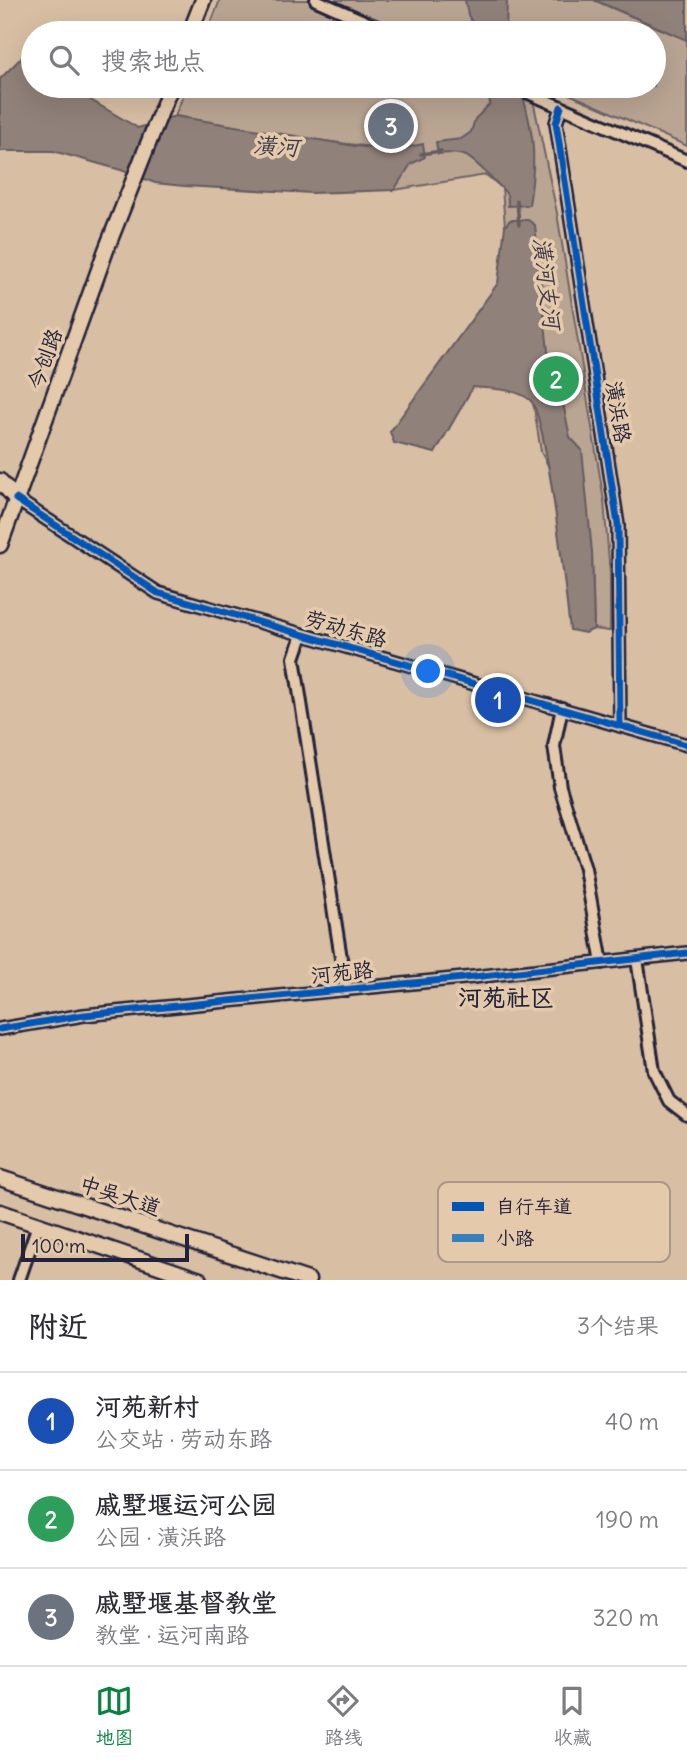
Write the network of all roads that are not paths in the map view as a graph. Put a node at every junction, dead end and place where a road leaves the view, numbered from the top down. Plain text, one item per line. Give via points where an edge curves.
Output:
1 (203, 0) edge
2 (316, 0) edge
3 (195, 21) edge
4 (364, 21) edge
5 (167, 98) edge
6 (541, 98) edge
7 (561, 107) junction
8 (687, 161) edge
9 (0, 481) edge
10 (0, 490) edge
11 (16, 499) junction
12 (0, 545) edge
13 (302, 635) junction
14 (562, 708) junction
15 (620, 726) junction
16 (687, 745) edge
17 (687, 953) edge
18 (637, 959) junction
19 (602, 963) junction
20 (346, 990) junction
21 (0, 1029) edge
22 (687, 1115) edge
23 (0, 1178) edge
24 (0, 1212) edge
25 (38, 1225) junction
26 (19, 1280) edge
27 (200, 1280) edge
28 (307, 1280) edge

1 - 3 main road
2 - 4 street
5 - 11 main road, 今创路
6 - 7 street
7 - 8 street
7 - 15 street, 潢浜路 via 556,123 618,525
9 - 11 main road, 劳动东路
10 - 11 main road, 劳动东路
11 - 12 main road, 今创路
11 - 13 street, 劳动东路 via 158,593
13 - 14 street, 劳动东路
13 - 20 street via 294,658
14 - 15 street, 劳动东路
14 - 19 street via 554,746 560,787 585,869
15 - 16 street, 劳动东路
17 - 18 street, 河苑路
18 - 19 street, 河苑路
18 - 22 street via 654,1071 669,1101
19 - 20 street, 河苑路
20 - 21 street, 河苑路 via 84,1015
23 - 28 main road, 中吴大道
24 - 25 main road
25 - 26 street
25 - 27 main road

